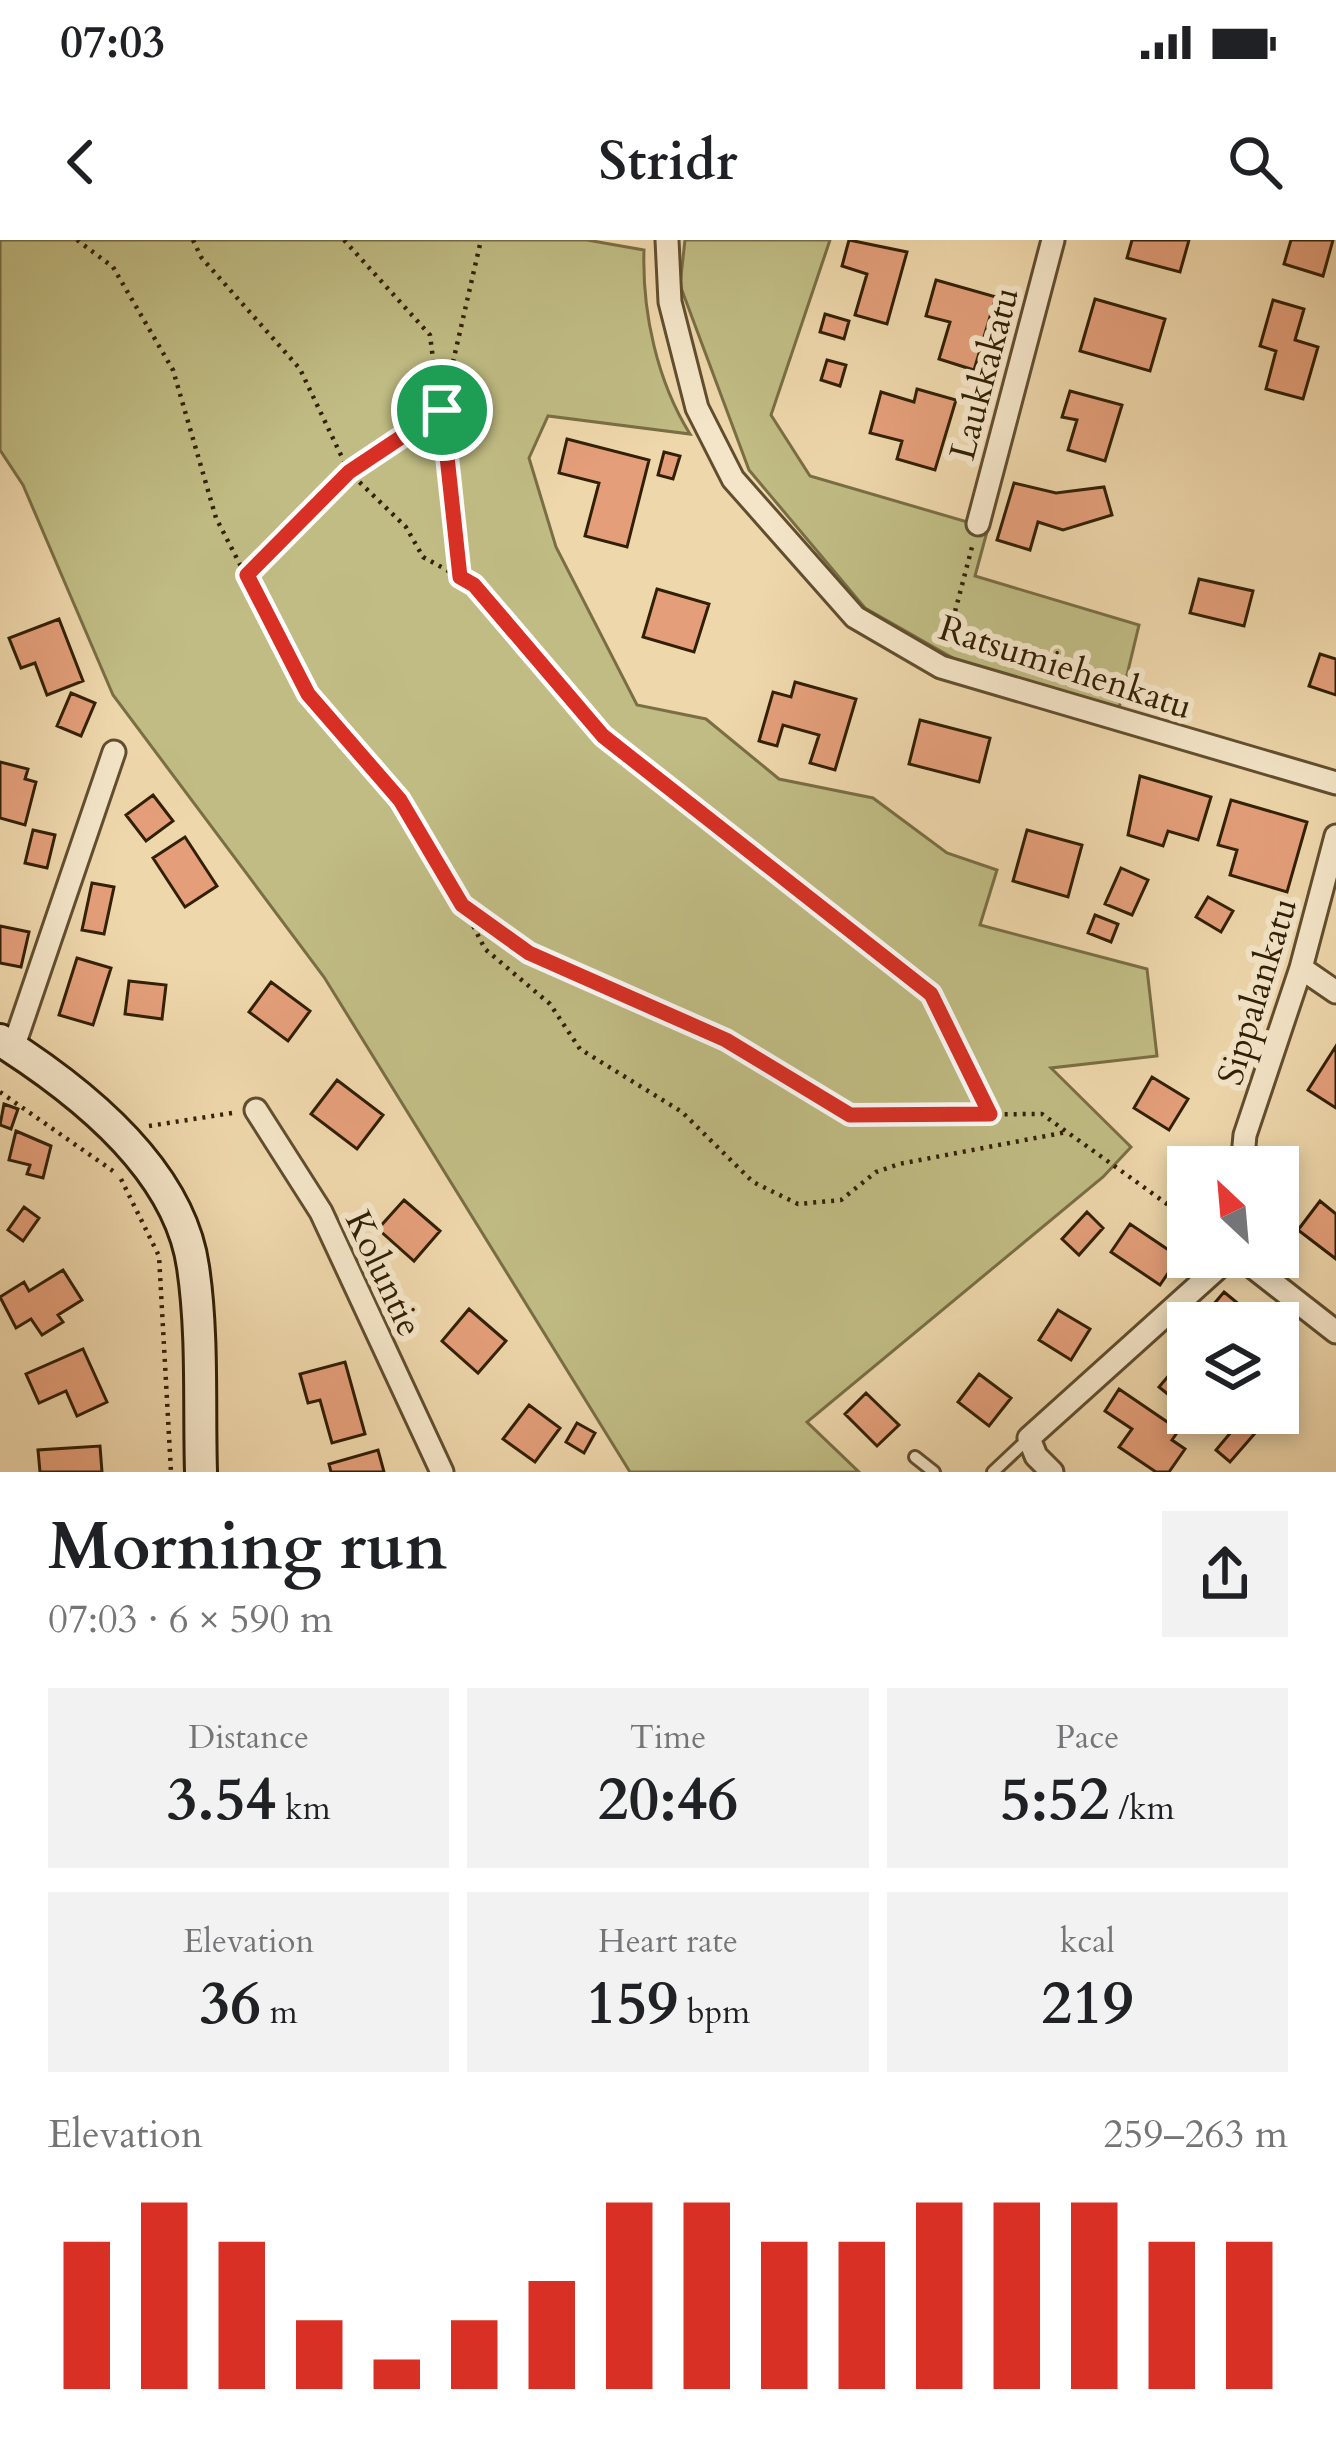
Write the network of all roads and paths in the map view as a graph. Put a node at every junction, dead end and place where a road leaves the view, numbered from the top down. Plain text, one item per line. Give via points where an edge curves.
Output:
1 (77, 240) edge
2 (193, 240) edge
3 (344, 240) edge
4 (481, 240) edge
5 (667, 240) edge
6 (1053, 240) edge
7 (442, 410) junction
8 (349, 472) junction
9 (978, 524) joint
10 (247, 575) junction
11 (460, 577) junction
12 (941, 667) junction
13 (114, 752) dead end
14 (1336, 783) edge
15 (1336, 836) edge
16 (462, 905) junction
17 (1301, 968) junction
18 (1336, 992) edge
19 (7, 1044) edge
20 (0, 1092) edge
21 (256, 1109) joint
22 (990, 1114) junction
23 (137, 1127) dead end
24 (1066, 1132) junction
25 (1243, 1146) edge
26 (1167, 1204) edge
27 (1210, 1278) edge
28 (1267, 1278) edge
29 (1336, 1333) edge
30 (1039, 1456) edge
31 (915, 1457) dead end
32 (171, 1472) edge
33 (200, 1472) edge
34 (442, 1472) edge
35 (934, 1472) edge
36 (993, 1472) edge

1 - 10 path via 112,267 172,370 216,518
2 - 8 path via 300,369
3 - 7 path via 430,335
4 - 7 path
5 - 12 street, Ratsumiehenkatu via 670,302 698,408 733,479 855,617
6 - 9 street, Laukkakatu
7 - 8 path
7 - 11 path
8 - 10 path
8 - 11 path via 406,527 423,557
9 - 12 path
10 - 16 path via 308,694 400,800
11 - 22 path via 603,736 931,994
12 - 14 street, Ratsumiehenkatu
13 - 19 street
15 - 17 street, Sippalankatu
16 - 22 path via 529,953 726,1040 850,1115
16 - 24 path via 485,949 550,1004 580,1049 682,1112 753,1182 798,1204 841,1200 899,1164
17 - 18 street
17 - 25 street, Sippalankatu
19 - 33 street via 141,1156 176,1210 193,1264
20 - 32 path via 118,1175 159,1256
21 - 23 path
21 - 34 street, Koluntie via 321,1212
22 - 24 path via 1042,1114
24 - 26 path
27 - 30 street
28 - 29 street
30 - 36 lane
31 - 35 lane

